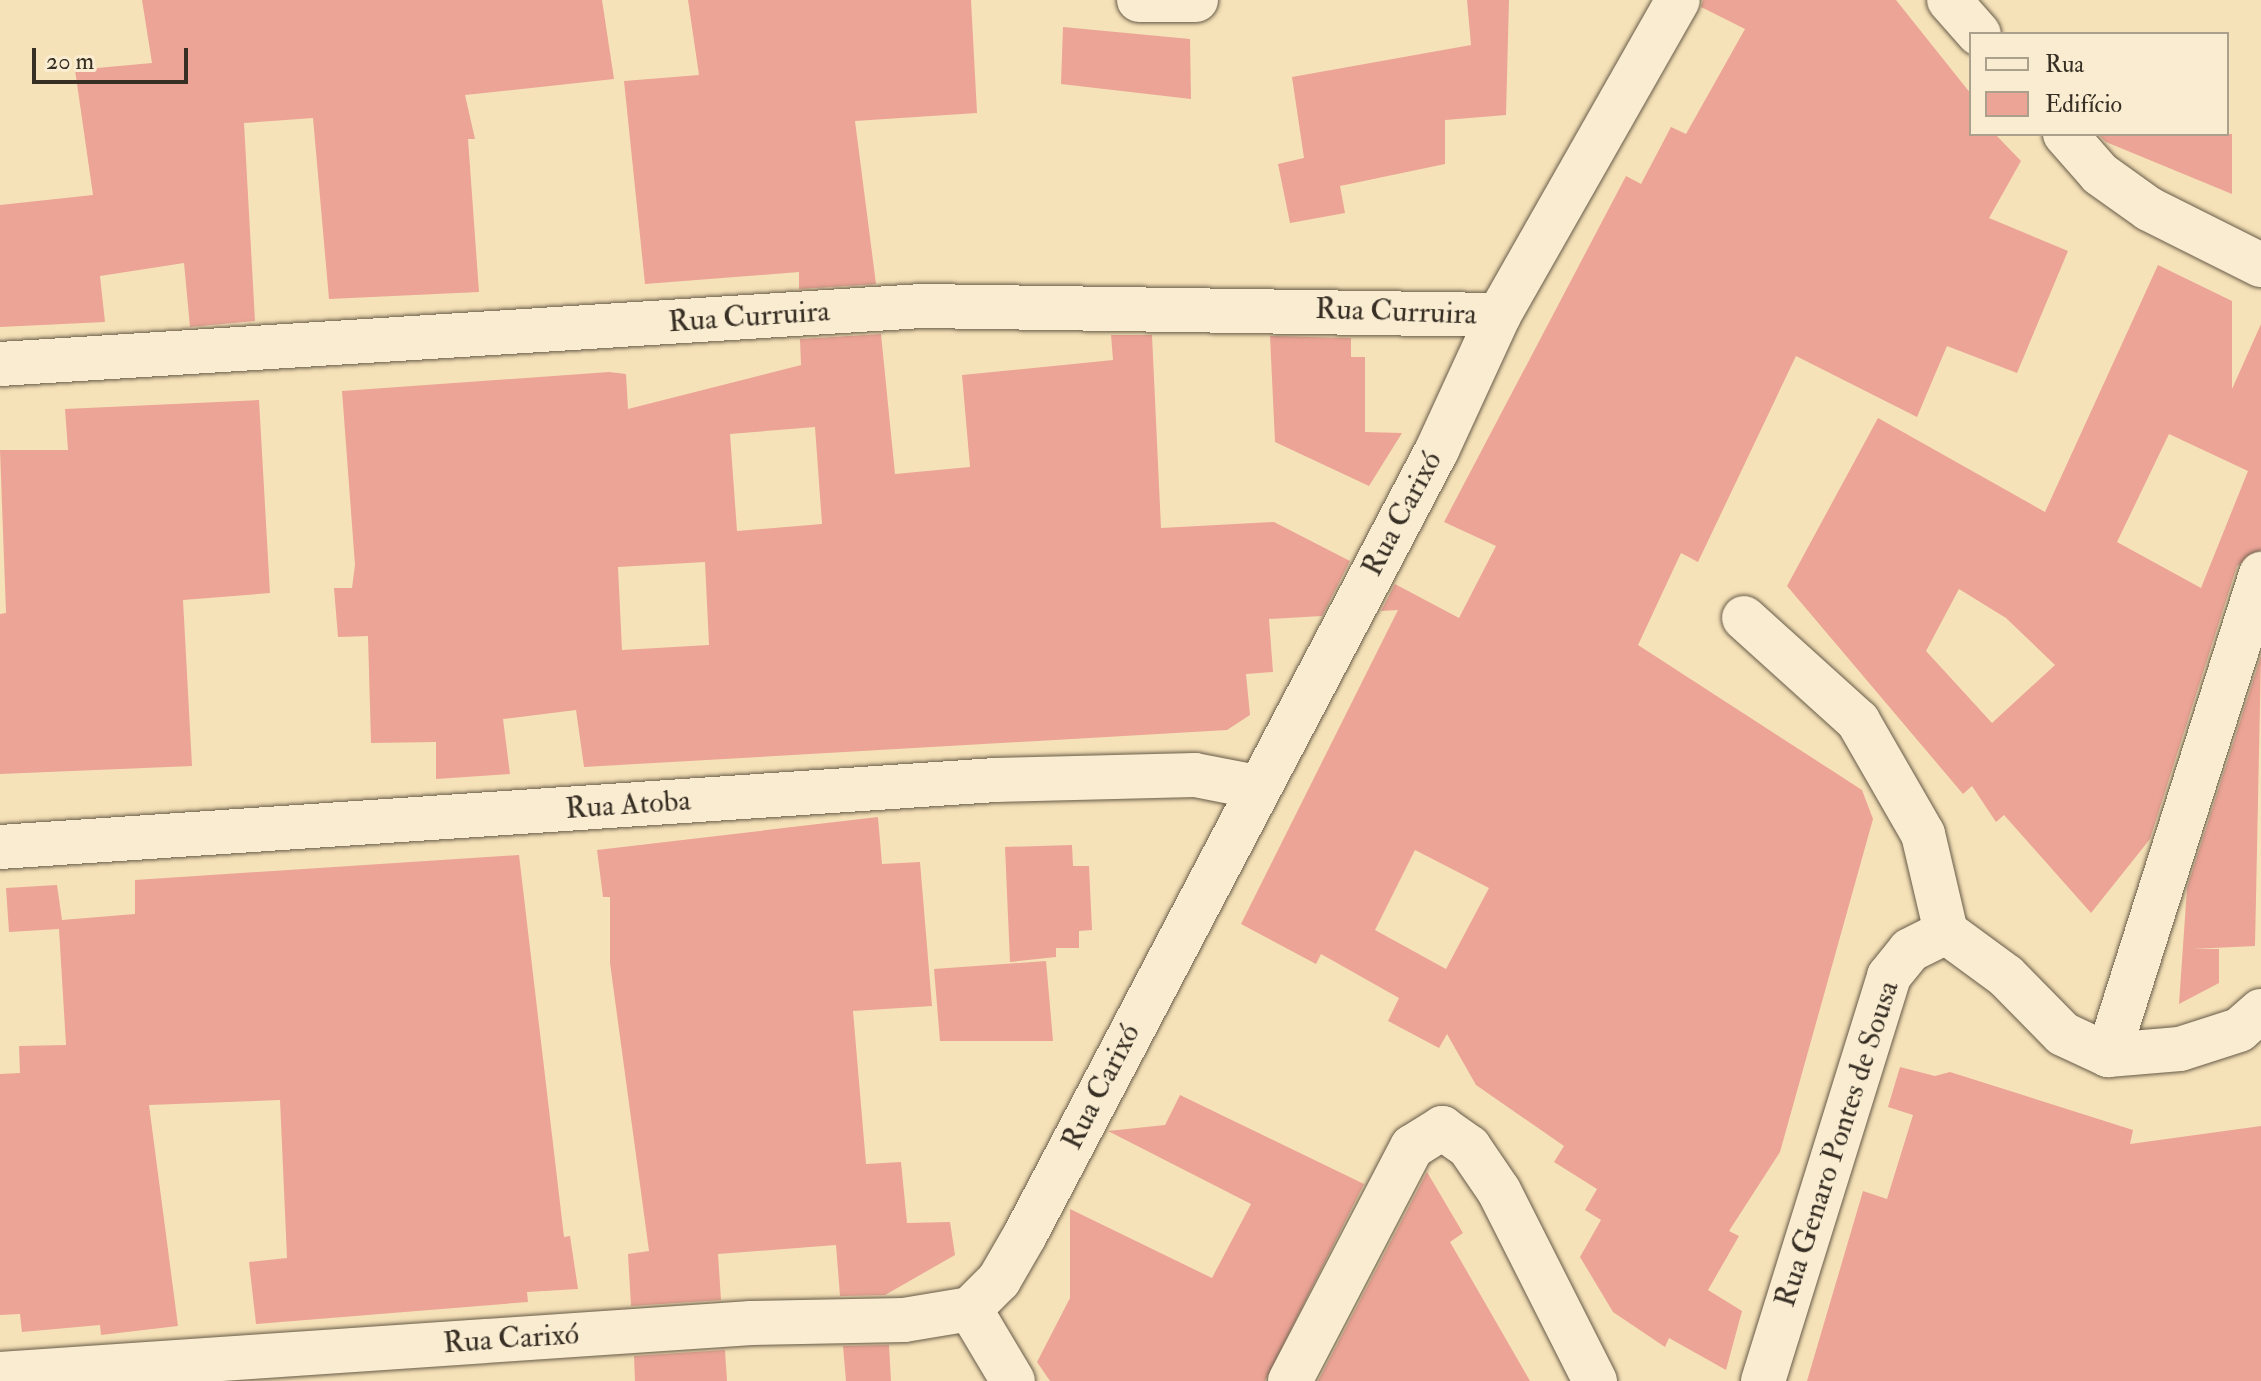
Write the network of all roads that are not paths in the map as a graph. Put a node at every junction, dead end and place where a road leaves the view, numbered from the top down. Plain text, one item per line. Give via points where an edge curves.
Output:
1 (1139, 0) edge
2 (1196, 0) edge
3 (1678, 0) edge
4 (1949, 0) edge
5 (1977, 32) edge
6 (2067, 136) edge
7 (2261, 265) edge
8 (1499, 315) junction
9 (0, 364) edge
10 (2261, 574) edge
11 (1744, 618) dead end
12 (1256, 787) junction
13 (0, 847) edge
14 (1946, 932) junction
15 (2261, 1011) edge
16 (2108, 1055) junction
17 (970, 1309) junction
18 (0, 1374) edge
19 (1013, 1381) edge
20 (1290, 1381) edge
21 (1595, 1381) edge
22 (1763, 1381) edge

1 - 2 street
3 - 8 street, Rua Carixó
4 - 5 street
6 - 7 street via 2100,174 2149,209
8 - 9 street, Rua Curruira via 923,306
8 - 12 street, Rua Carixó via 1437,450
10 - 16 street
11 - 14 street via 1858,721 1923,834
12 - 13 street, Rua Atoba via 1195,775 995,780
12 - 17 street, Rua Carixó via 1025,1235 999,1280
14 - 16 street via 2006,976 2063,1034
14 - 22 street, Rua Genaro Pontes de Sousa via 1910,950 1889,976
15 - 16 street via 2239,1030 2180,1049
17 - 18 street, Rua Carixó via 904,1320 751,1323
17 - 19 street
20 - 21 street via 1412,1147 1431,1130 1452,1132 1499,1191

